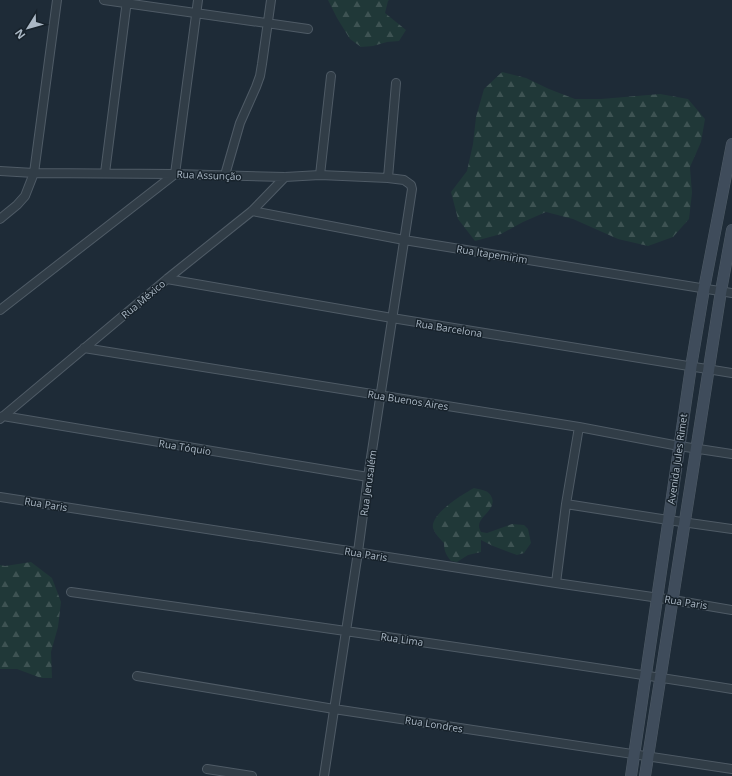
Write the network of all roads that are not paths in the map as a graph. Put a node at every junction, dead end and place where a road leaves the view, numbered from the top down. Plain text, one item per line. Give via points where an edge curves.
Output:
1 (56, 0) edge
2 (104, 0) edge
3 (198, 0) edge
4 (270, 0) edge
5 (127, 2) edge
6 (197, 14) junction
7 (268, 24) junction
8 (308, 29) dead end
9 (331, 76) dead end
10 (396, 83) dead end
11 (732, 144) edge
12 (0, 171) edge
13 (34, 173) junction
14 (106, 173) junction
15 (175, 174) junction
16 (225, 175) junction
17 (320, 175) junction
18 (285, 177) junction
19 (388, 178) junction
20 (412, 190) joint
21 (252, 211) junction
22 (0, 219) edge
23 (732, 230) edge
24 (404, 240) junction
25 (167, 279) junction
26 (704, 289) junction
27 (720, 291) junction
28 (732, 293) edge
29 (0, 310) edge
30 (392, 318) junction
31 (84, 348) junction
32 (691, 367) junction
33 (709, 369) junction
34 (732, 373) edge
35 (381, 396) junction
36 (1, 418) edge
37 (579, 427) junction
38 (679, 446) junction
39 (696, 448) junction
40 (732, 454) edge
41 (368, 477) junction
42 (0, 497) edge
43 (566, 504) junction
44 (668, 520) junction
45 (684, 522) junction
46 (732, 529) edge
47 (358, 552) junction
48 (556, 583) junction
49 (71, 592) dead end
50 (656, 598) junction
51 (673, 600) junction
52 (732, 610) edge
53 (346, 630) junction
54 (646, 675) junction
55 (136, 676) dead end
56 (660, 678) junction
57 (732, 689) edge
58 (334, 709) junction
59 (634, 755) junction
60 (648, 757) junction
61 (207, 769) dead end
62 (732, 770) edge
63 (252, 776) edge
64 (324, 776) edge
65 (631, 776) edge
66 (645, 776) edge

1 - 13 street
2 - 5 street
3 - 6 street
4 - 7 street
5 - 6 street
5 - 14 street
6 - 7 street
6 - 15 street
7 - 8 street
7 - 16 street via 260,76 240,123
9 - 17 street
10 - 19 street
11 - 26 main road, Avenida Jules Rimet
12 - 13 street, Rua Assunção
13 - 14 street, Rua Assunção
13 - 22 street via 25,196
14 - 15 street, Rua Assunção
15 - 16 street, Rua Assunção
15 - 29 street
16 - 18 street, Rua Assunção
17 - 18 street, Rua Assunção
17 - 19 street, Rua Assunção
18 - 21 street, Rua México
19 - 20 street, Rua Assunção via 404,180 411,185
20 - 24 street, Rua Jerusalém
21 - 24 street, Rua Itapemirim
21 - 25 street, Rua México
23 - 27 main road, Avenida Jules Rimet
24 - 26 street, Rua Itapemirim
24 - 30 street, Rua Jerusalém
25 - 30 street, Rua Barcelona
25 - 31 street, Rua México
26 - 27 street, Rua Itapemirim
26 - 32 main road, Avenida Jules Rimet
27 - 28 street, Rua Itapemirim
27 - 33 main road, Avenida Jules Rimet
30 - 32 street, Rua Barcelona
30 - 35 street, Rua Jerusalém
31 - 35 street, Rua Buenos Aires
31 - 36 street, Rua México
32 - 33 street, Rua Barcelona
32 - 38 main road, Avenida Jules Rimet
33 - 34 street, Rua Barcelona
33 - 39 main road, Avenida Jules Rimet
35 - 37 street, Rua Buenos Aires
35 - 41 street, Rua Jerusalém
36 - 41 street, Rua Tóquio
37 - 38 street, Rua Buenos Aires
37 - 43 street
38 - 39 street, Rua Buenos Aires
38 - 44 main road, Avenida Jules Rimet
39 - 40 street, Rua Buenos Aires
39 - 45 main road, Avenida Jules Rimet
41 - 47 street, Rua Jerusalém
42 - 47 street, Rua Paris
43 - 44 street
43 - 48 street
44 - 45 street
44 - 50 main road, Avenida Jules Rimet
45 - 46 street
45 - 51 main road, Avenida Jules Rimet
47 - 48 street, Rua Paris
47 - 53 street, Rua Jerusalém
48 - 50 street, Rua Paris
49 - 53 street, Rua Lima
50 - 51 street, Rua Paris
50 - 54 main road, Avenida Jules Rimet
51 - 52 street, Rua Paris
51 - 56 main road, Avenida Jules Rimet
53 - 54 street, Rua Lima
53 - 58 street, Rua Jerusalém
54 - 56 street, Rua Lima
54 - 59 main road, Avenida Jules Rimet
55 - 58 street, Rua Londres
56 - 57 street, Rua Lima
56 - 60 main road, Avenida Jules Rimet
58 - 59 street, Rua Londres
58 - 64 street, Rua Jerusalém
59 - 60 street, Rua Londres
59 - 65 main road, Avenida Jules Rimet
60 - 62 street, Rua Londres
60 - 66 main road, Avenida Jules Rimet
61 - 63 street

